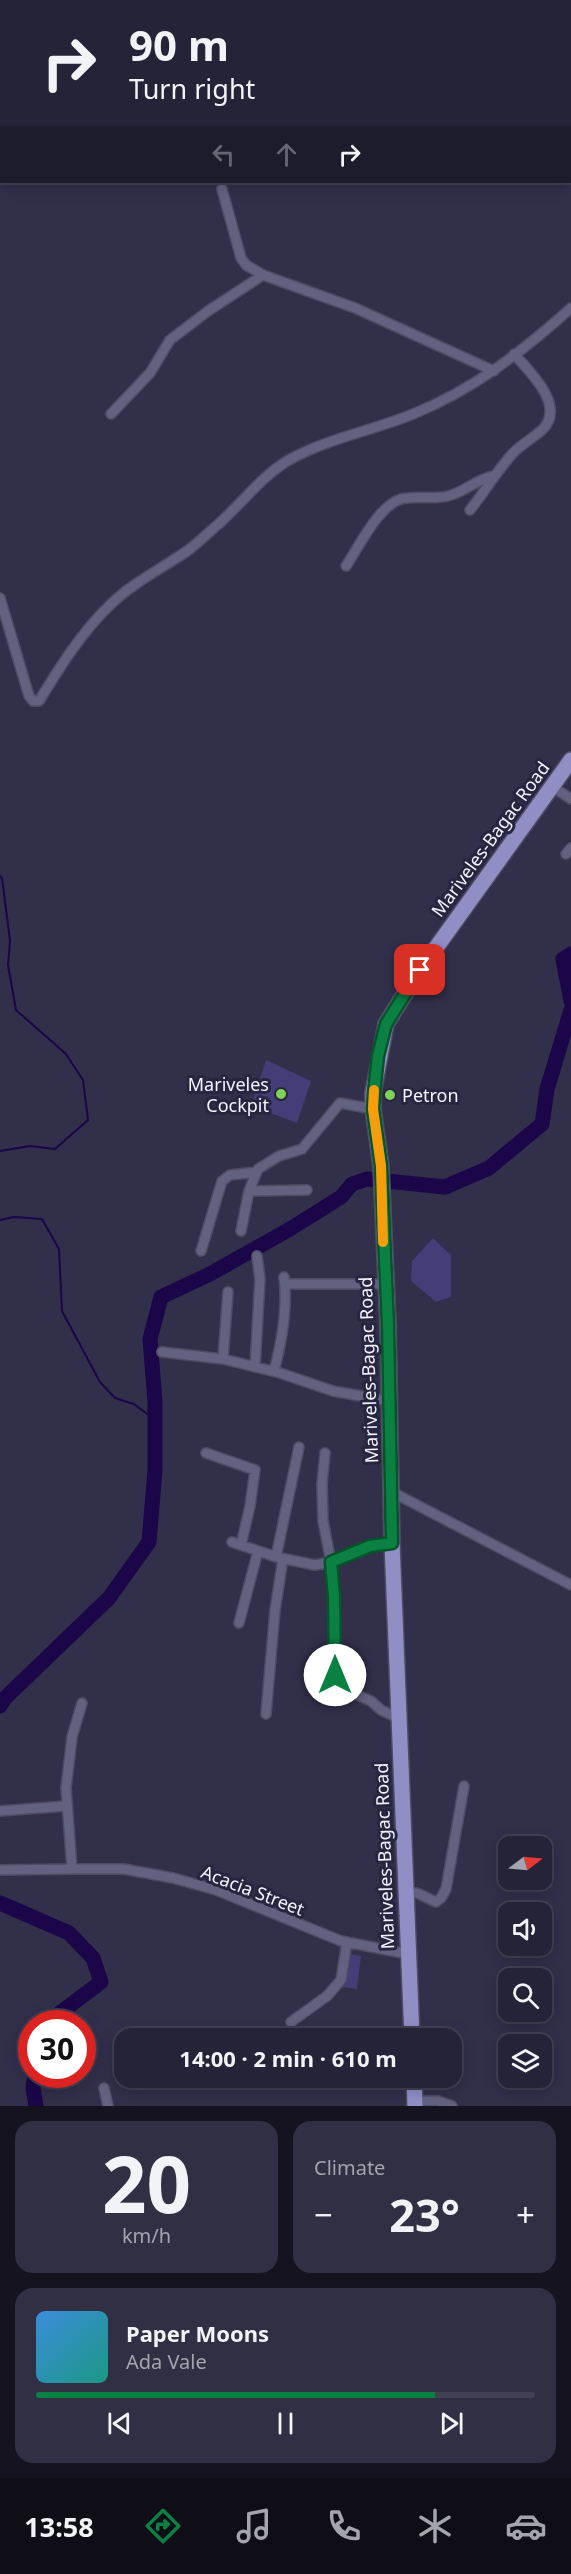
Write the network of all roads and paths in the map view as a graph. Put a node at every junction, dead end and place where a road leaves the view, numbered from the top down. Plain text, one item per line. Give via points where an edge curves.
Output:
1 (222, 189) dead end
2 (263, 274) junction
3 (571, 308) edge
4 (514, 354) junction
5 (494, 371) junction
6 (111, 414) dead end
7 (494, 476) junction
8 (470, 510) dead end
9 (346, 566) dead end
10 (0, 598) edge
11 (571, 760) edge
12 (553, 787) junction
13 (571, 799) edge
14 (373, 1109) junction
15 (256, 1172) junction
16 (307, 1190) dead end
17 (249, 1191) junction
18 (241, 1231) dead end
19 (201, 1251) dead end
20 (257, 1256) dead end
21 (385, 1284) junction
22 (228, 1292) dead end
23 (162, 1352) dead end
24 (223, 1359) junction
25 (255, 1367) junction
26 (274, 1371) junction
27 (389, 1401) junction
28 (299, 1447) dead end
29 (206, 1453) dead end
30 (325, 1453) dead end
31 (390, 1491) junction
32 (392, 1543) junction
33 (258, 1551) junction
34 (280, 1558) junction
35 (331, 1562) junction
36 (571, 1585) edge
37 (239, 1623) dead end
38 (82, 1703) dead end
39 (266, 1714) dead end
40 (398, 1718) junction
41 (464, 1786) dead end
42 (66, 1806) junction
43 (0, 1811) edge
44 (72, 1869) junction
45 (0, 1870) edge
46 (406, 1893) junction
47 (347, 1942) junction
48 (408, 1954) junction
49 (291, 2022) dead end
50 (412, 2028) edge
51 (104, 2088) dead end
52 (414, 2088) edge
53 (415, 2104) edge
54 (108, 2106) edge
55 (452, 2106) edge

1 - 2 street via 241,258 246,266
2 - 5 street via 355,308
2 - 6 street via 170,340 150,373
3 - 4 street
4 - 5 street
4 - 7 street via 546,393 550,410 544,428 525,441
5 - 10 street via 444,401 337,438 288,460 189,550 132,586 110,605 80,638 39,700 33,701 29,696
7 - 8 street
7 - 9 street via 446,497 400,499 377,517
11 - 12 main road, Mariveles-Bagac Road
12 - 13 street
12 - 14 main road, Mariveles-Bagac Road via 420,970 386,1024 378,1056
14 - 15 street via 340,1103 302,1149 279,1156
14 - 21 main road, Mariveles-Bagac Road via 381,1166
15 - 17 street
15 - 19 street via 230,1175 222,1181
16 - 17 street
17 - 18 street
20 - 25 street via 260,1279
21 - 26 street via 285,1281 282,1334
21 - 27 main road, Mariveles-Bagac Road
22 - 24 street
23 - 24 street
24 - 25 street
25 - 26 street
26 - 27 street via 333,1390
27 - 31 main road, Mariveles-Bagac Road
28 - 34 street
29 - 33 street via 255,1470 250,1506 236,1544
30 - 35 street via 323,1521
31 - 32 main road, Mariveles-Bagac Road
31 - 36 street
32 - 35 street via 370,1546
32 - 40 main road, Mariveles-Bagac Road
33 - 34 street
33 - 37 street
34 - 35 street via 315,1564
34 - 39 street
35 - 40 street via 335,1685
38 - 42 street via 72,1737
40 - 46 main road, Mariveles-Bagac Road
41 - 46 street via 446,1889 436,1902 417,1893
42 - 43 street
42 - 44 street
44 - 45 street, Acacia Street
44 - 47 street, Acacia Street via 124,1869 216,1890
46 - 48 main road, Mariveles-Bagac Road
47 - 48 street, Acacia Street
47 - 49 street via 341,1980 327,1996
48 - 50 main road, Mariveles-Bagac Road
51 - 54 street
52 - 53 main road
53 - 55 street via 438,2101

